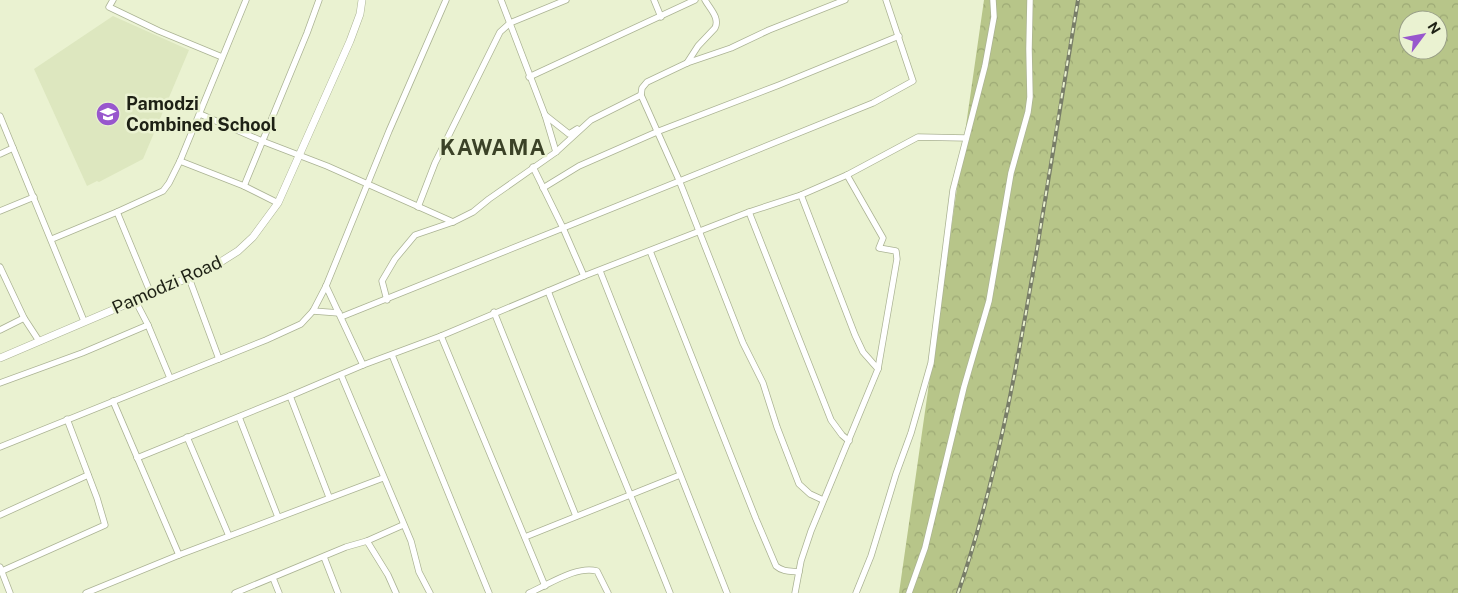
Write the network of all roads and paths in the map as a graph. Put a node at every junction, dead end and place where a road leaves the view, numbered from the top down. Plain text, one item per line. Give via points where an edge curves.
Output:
1 (113, 0) edge
2 (246, 0) edge
3 (319, 0) edge
4 (362, 0) edge
5 (446, 0) edge
6 (501, 0) edge
7 (566, 0) edge
8 (654, 0) edge
9 (695, 0) edge
10 (705, 0) edge
11 (845, 0) edge
12 (886, 0) edge
13 (993, 0) edge
14 (1030, 0) edge
15 (661, 17) junction
16 (510, 23) junction
17 (899, 36) junction
18 (222, 57) junction
19 (686, 63) junction
20 (529, 77) junction
21 (641, 95) junction
22 (200, 114) junction
23 (545, 115) junction
24 (0, 116) edge
25 (591, 120) junction
26 (659, 132) junction
27 (966, 138) junction
28 (262, 141) junction
29 (13, 148) junction
30 (556, 152) junction
31 (0, 154) edge
32 (299, 156) junction
33 (180, 161) junction
34 (533, 168) junction
35 (847, 175) junction
36 (679, 180) junction
37 (368, 185) junction
38 (244, 186) junction
39 (543, 188) junction
40 (801, 195) junction
41 (34, 197) junction
42 (278, 203) junction
43 (418, 207) junction
44 (0, 211) edge
45 (118, 212) junction
46 (749, 212) junction
47 (437, 216) junction
48 (453, 222) junction
49 (436, 228) junction
50 (563, 228) junction
51 (698, 231) junction
52 (52, 240) junction
53 (650, 250) junction
54 (0, 268) edge
55 (600, 270) junction
56 (584, 276) junction
57 (189, 278) junction
58 (326, 286) junction
59 (548, 291) junction
60 (152, 294) junction
61 (136, 300) junction
62 (387, 300) junction
63 (313, 311) junction
64 (494, 312) junction
65 (340, 315) junction
66 (24, 318) junction
67 (84, 321) junction
68 (148, 325) junction
69 (0, 330) edge
70 (441, 336) junction
71 (39, 341) junction
72 (392, 355) junction
73 (0, 358) edge
74 (219, 359) junction
75 (363, 365) junction
76 (878, 369) junction
77 (341, 375) junction
78 (170, 378) junction
79 (0, 383) edge
80 (290, 396) junction
81 (112, 401) junction
82 (240, 416) junction
83 (67, 419) junction
84 (187, 437) junction
85 (848, 441) junction
86 (0, 447) edge
87 (136, 458) junction
88 (680, 475) junction
89 (88, 476) junction
90 (383, 478) junction
91 (630, 493) junction
92 (329, 498) junction
93 (823, 500) junction
94 (0, 515) edge
95 (576, 516) junction
96 (278, 517) junction
97 (403, 525) junction
98 (229, 536) junction
99 (525, 538) junction
100 (367, 541) junction
101 (179, 555) junction
102 (324, 557) junction
103 (1, 569) edge
104 (799, 572) junction
105 (273, 578) junction
106 (545, 586) junction
107 (10, 593) edge
108 (86, 593) edge
109 (235, 593) edge
110 (279, 593) edge
111 (338, 593) edge
112 (396, 593) edge
113 (430, 593) edge
114 (489, 593) edge
115 (529, 593) edge
116 (608, 593) edge
117 (670, 593) edge
118 (727, 593) edge
119 (795, 593) edge
120 (856, 593) edge
121 (909, 593) edge

1 - 18 street via 109,7
2 - 18 street
3 - 28 street
4 - 32 street, Pamodzi Road via 350,41
5 - 37 street
6 - 16 street
7 - 16 street
8 - 15 street
9 - 15 street
10 - 19 street via 717,23
11 - 19 street via 731,48
12 - 17 street
13 - 27 street via 994,17 986,66
14 - 121 street via 1028,112 1011,173 989,301 964,387 925,548
15 - 20 street
16 - 20 street
16 - 43 street via 495,41
17 - 26 street
17 - 36 street via 912,76 911,83 873,103
18 - 22 street
19 - 21 street via 647,82
20 - 23 street
21 - 25 street
21 - 26 street
22 - 28 street
22 - 33 street
23 - 25 street via 570,134
23 - 30 street
24 - 29 street
25 - 30 street
26 - 36 street
26 - 39 street via 579,166
27 - 35 street via 918,137
27 - 120 street via 953,190 931,362 911,433
28 - 32 street
28 - 38 street
29 - 31 street
29 - 41 street
30 - 34 street
32 - 37 street
32 - 42 street, Pamodzi Road
33 - 38 street
33 - 45 street via 162,190
34 - 39 street
34 - 48 street via 473,212
35 - 40 street
35 - 76 street via 883,238 879,248 897,252
36 - 50 street
36 - 51 street
37 - 43 street
37 - 58 street
38 - 42 street
39 - 50 street
40 - 46 street
40 - 76 street via 855,335
41 - 44 street
41 - 52 street
42 - 57 street, Pamodzi Road via 253,237 238,251
43 - 47 street
45 - 52 street
45 - 60 street
46 - 51 street
46 - 85 street via 831,420
47 - 48 street
47 - 49 street
48 - 49 street
49 - 62 street via 415,235 395,259 382,281
50 - 56 street
50 - 62 street
51 - 53 street
51 - 93 street via 743,343 763,382 799,484
52 - 67 street
53 - 55 street
53 - 104 street via 776,566 780,570
54 - 66 street
55 - 56 street
55 - 88 street
56 - 59 street
57 - 60 street, Pamodzi Road
57 - 74 street
58 - 63 street
58 - 65 street
59 - 64 street
59 - 91 street
60 - 61 street, Pamodzi Road
61 - 67 street, Pamodzi Road
61 - 68 street
62 - 65 street
63 - 65 street
63 - 74 street via 301,324
64 - 70 street
64 - 95 street
65 - 75 street
66 - 69 street
66 - 71 street
67 - 71 street, Pamodzi Road
68 - 78 street
68 - 79 street
70 - 72 street
70 - 99 street
71 - 73 street, Pamodzi Road
72 - 75 street
72 - 114 street
74 - 78 street
75 - 77 street
76 - 85 street
77 - 80 street
77 - 90 street
78 - 81 street
80 - 82 street
80 - 92 street
81 - 83 street
81 - 87 street
82 - 84 street
82 - 96 street
83 - 86 street
83 - 89 street
84 - 87 street
84 - 98 street
85 - 93 street
87 - 101 street
88 - 91 street
88 - 118 street
89 - 94 street
89 - 103 street via 105,525
90 - 92 street
90 - 97 street
91 - 95 street
91 - 117 street
92 - 96 street
93 - 104 street
95 - 99 street
96 - 98 street
97 - 100 street
97 - 113 street
98 - 101 street
99 - 106 street
100 - 102 street
100 - 112 street
101 - 108 street
102 - 105 street
102 - 111 street
103 - 107 street
104 - 119 street
105 - 109 street
105 - 110 street
106 - 115 street
106 - 116 street via 575,572 591,569 597,571

